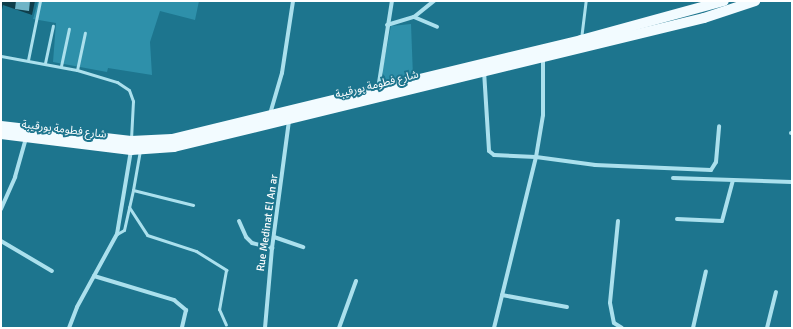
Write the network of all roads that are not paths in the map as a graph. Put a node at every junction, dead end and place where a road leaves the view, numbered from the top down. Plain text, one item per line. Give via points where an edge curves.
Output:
1 (40, 1) edge
2 (292, 1) edge
3 (392, 1) edge
4 (434, 1) edge
5 (586, 1) edge
6 (724, 1) edge
7 (755, 1) edge
8 (414, 17) junction
9 (387, 25) junction
10 (53, 26) dead end
11 (437, 27) dead end
12 (69, 29) dead end
13 (85, 34) dead end
14 (581, 40) junction
15 (1, 56) edge
16 (543, 58) junction
17 (28, 60) junction
18 (45, 63) junction
19 (61, 66) junction
20 (77, 70) junction
21 (484, 71) junction
22 (377, 93) junction
23 (269, 116) junction
24 (289, 120) junction
25 (1, 126) edge
26 (719, 126) dead end
27 (1, 134) edge
28 (26, 138) junction
29 (134, 147) junction
30 (536, 157) junction
31 (673, 178) dead end
32 (733, 180) junction
33 (792, 182) edge
34 (133, 190) junction
35 (193, 205) dead end
36 (129, 206) junction
37 (1, 209) edge
38 (677, 219) dead end
39 (239, 221) dead end
40 (618, 221) dead end
41 (117, 234) junction
42 (274, 237) junction
43 (1, 241) edge
44 (303, 247) dead end
45 (272, 248) junction
46 (52, 271) dead end
47 (706, 271) dead end
48 (94, 276) junction
49 (356, 281) dead end
50 (776, 292) dead end
51 (502, 295) junction
52 (567, 307) dead end
53 (226, 325) dead end
54 (69, 328) edge
55 (182, 328) edge
56 (265, 328) edge
57 (339, 328) edge
58 (494, 328) edge
59 (622, 328) edge
60 (693, 328) edge
61 (767, 328) edge

1 - 17 lane
2 - 23 street via 282,73
3 - 9 street
4 - 8 street
5 - 14 lane
6 - 14 main road, شارع فطومة بورقيبة
7 - 16 main road, شارع فطومة بورقيبة via 704,18
8 - 9 street
8 - 11 street
9 - 22 street
10 - 18 lane
12 - 19 lane
13 - 20 lane
14 - 22 main road, شارع فطومة بورقيبة
15 - 17 lane
16 - 21 main road, شارع فطومة بورقيبة
16 - 30 street via 543,115
17 - 18 lane
18 - 19 lane
19 - 20 lane
20 - 29 lane via 117,82 129,90 133,102
21 - 22 main road, شارع فطومة بورقيبة
21 - 30 street via 491,154
22 - 23 main road, شارع فطومة بورقيبة
22 - 24 main road, شارع فطومة بورقيبة
23 - 29 main road, شارع فطومة بورقيبة
24 - 29 main road, شارع فطومة بورقيبة via 174,147
24 - 42 street, Rue Medinat El An ar
25 - 29 main road, شارع فطومة بورقيبة
26 - 30 street via 716,162 711,170 595,165
27 - 28 main road, شارع فطومة بورقيبة
28 - 29 main road, شارع فطومة بورقيبة
28 - 37 street via 15,177
29 - 34 lane
29 - 41 street
30 - 51 street
31 - 32 street
32 - 33 street
32 - 38 street via 722,221
34 - 35 lane
34 - 36 lane
36 - 41 lane via 124,230
36 - 53 lane via 147,235 196,251 226,270 219,309
39 - 45 street via 246,237 252,243
40 - 59 street via 610,303 614,323
41 - 48 street
42 - 44 street
42 - 45 street, Rue Medinat El An ar
43 - 46 street
45 - 56 street, Rue Medinat El An ar
47 - 60 street
48 - 54 street
48 - 55 street via 174,300 186,310
49 - 57 street
50 - 61 street
51 - 52 street
51 - 58 street

